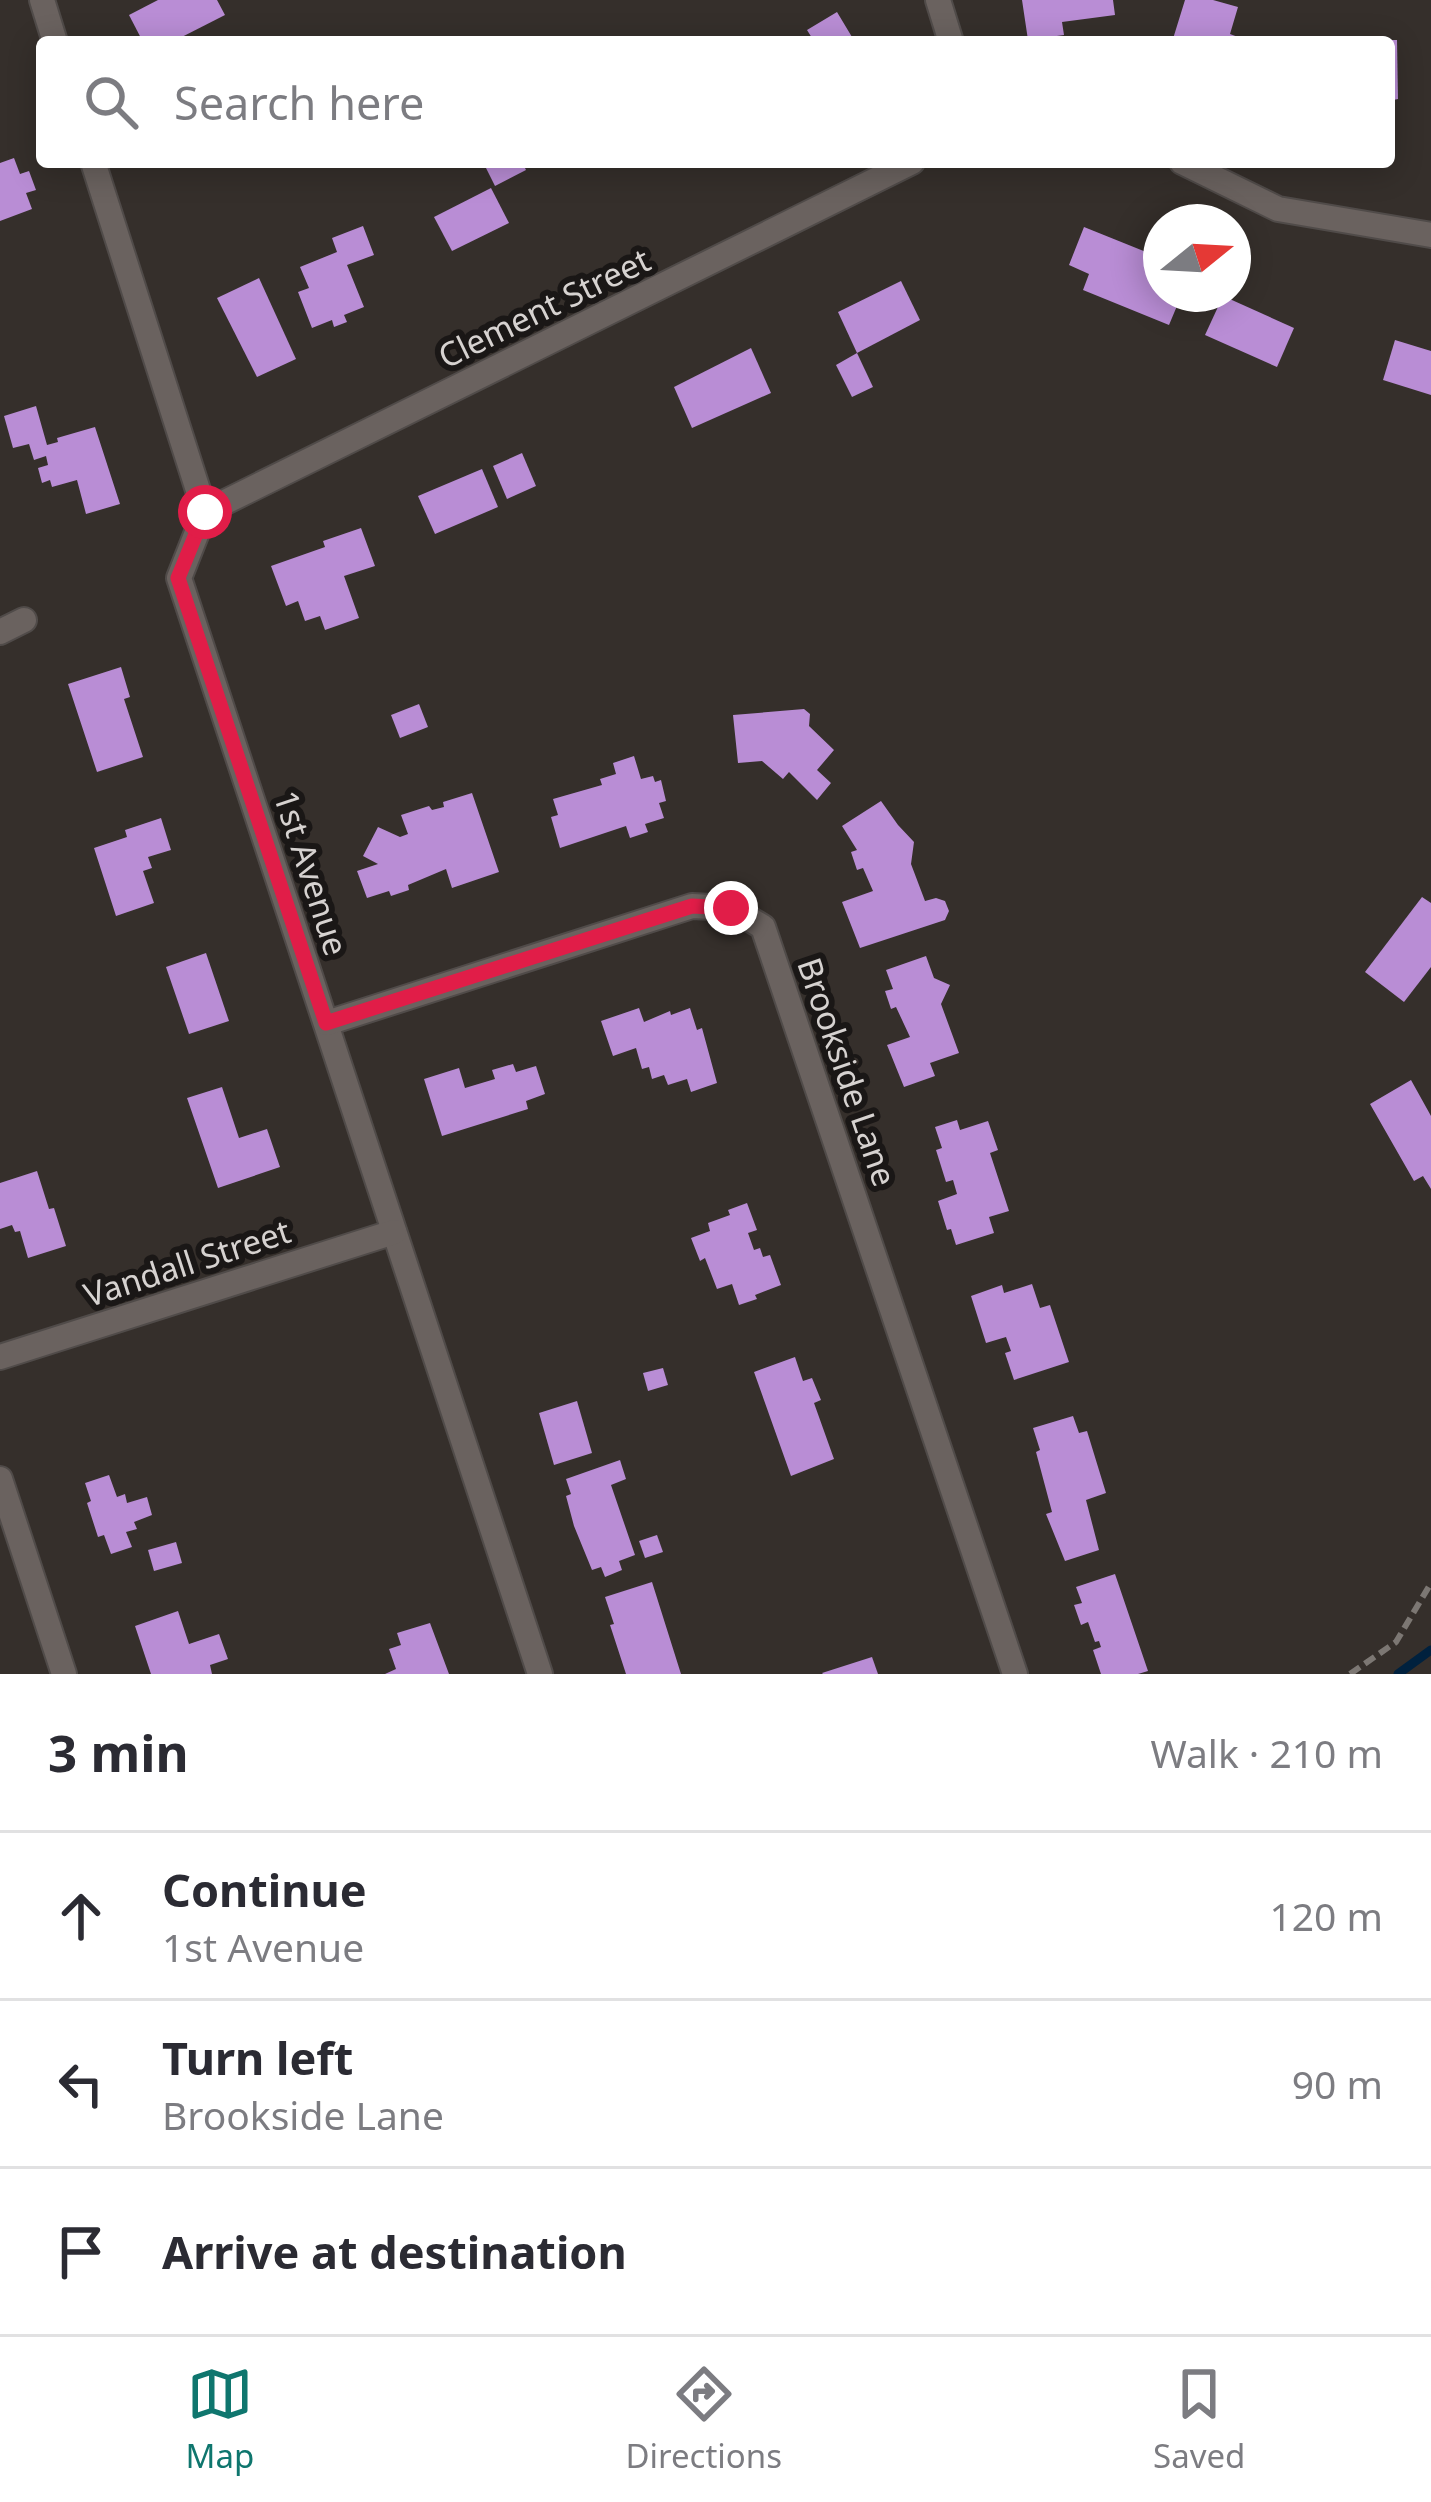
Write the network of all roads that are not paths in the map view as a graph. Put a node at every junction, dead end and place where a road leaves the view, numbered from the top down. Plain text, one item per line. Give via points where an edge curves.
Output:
1 (42, 0) edge
2 (938, 0) edge
3 (53, 36) edge
4 (950, 36) edge
5 (95, 168) edge
6 (900, 168) edge
7 (1194, 168) edge
8 (1431, 235) edge
9 (205, 512) junction
10 (24, 620) dead end
11 (0, 632) edge
12 (326, 1023) junction
13 (394, 1232) junction
14 (0, 1357) edge
15 (0, 1479) edge
16 (64, 1674) edge
17 (540, 1674) edge
18 (1016, 1674) edge

1 - 3 street
2 - 4 street
5 - 9 street
6 - 9 street, Clement Street
7 - 8 street via 1278,209
9 - 12 street, 1st Avenue via 178,578
10 - 11 street
12 - 13 street, 1st Avenue
12 - 18 street, Brookside Lane via 692,906 731,908 763,927
13 - 14 street, Vandall Street
13 - 17 street, 1st Avenue
15 - 16 street

